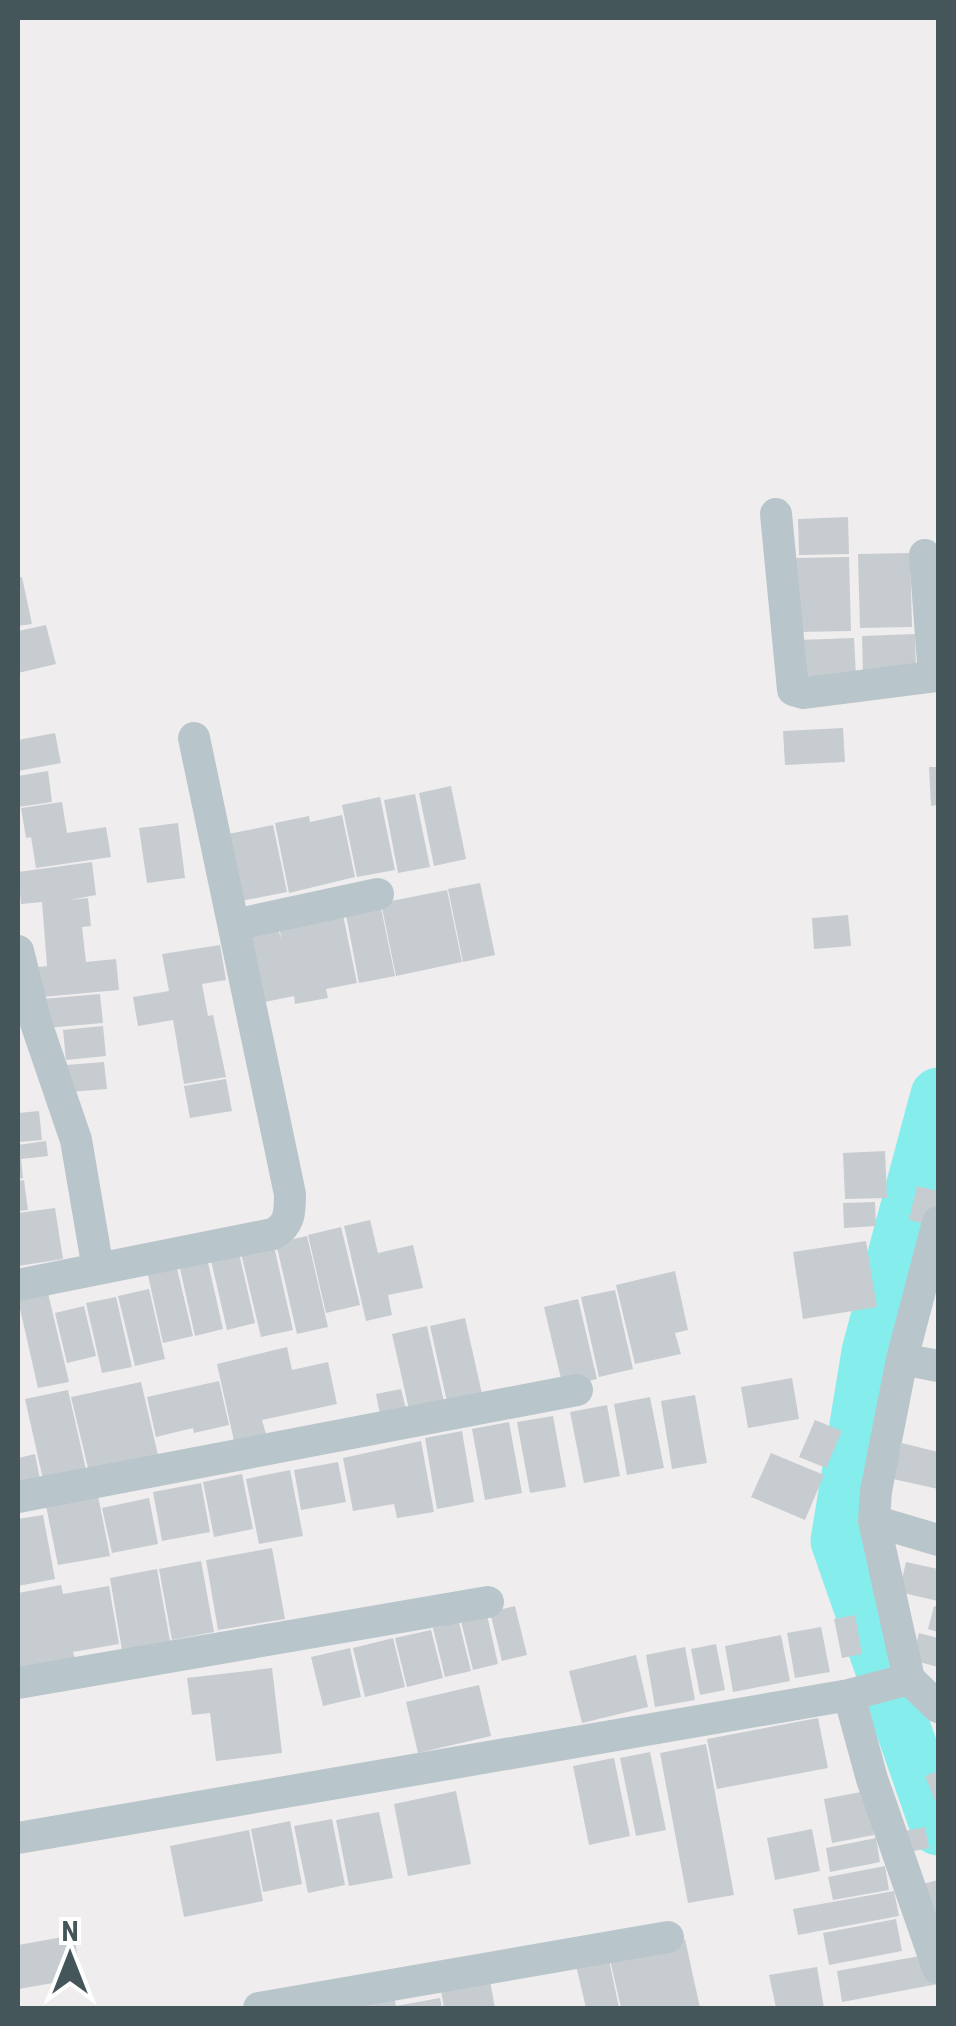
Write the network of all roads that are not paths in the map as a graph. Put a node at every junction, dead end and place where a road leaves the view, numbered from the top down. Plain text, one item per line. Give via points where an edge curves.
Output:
1 (776, 514) dead end
2 (925, 555) dead end
3 (936, 676) edge
4 (194, 738) dead end
5 (378, 894) dead end
6 (234, 925) junction
7 (18, 951) edge
8 (938, 1222) edge
9 (98, 1269) junction
10 (18, 1285) edge
11 (902, 1358) junction
12 (938, 1366) edge
13 (577, 1390) dead end
14 (18, 1497) edge
15 (874, 1522) junction
16 (938, 1540) edge
17 (488, 1602) dead end
18 (905, 1680) junction
19 (18, 1683) edge
20 (856, 1693) junction
21 (938, 1707) edge
22 (18, 1838) edge
23 (668, 1937) dead end
24 (938, 1968) edge
25 (259, 2008) edge

1 - 3 street via 794,690
2 - 3 street
4 - 6 street
5 - 6 street
6 - 9 street via 290,1194 288,1221 273,1234
7 - 9 street via 76,1140
8 - 11 street
9 - 10 street
11 - 12 street
11 - 15 street
13 - 14 street
15 - 16 street
15 - 18 street
17 - 19 street
18 - 20 street
18 - 21 street
20 - 22 street
20 - 24 street via 872,1779
23 - 25 street

